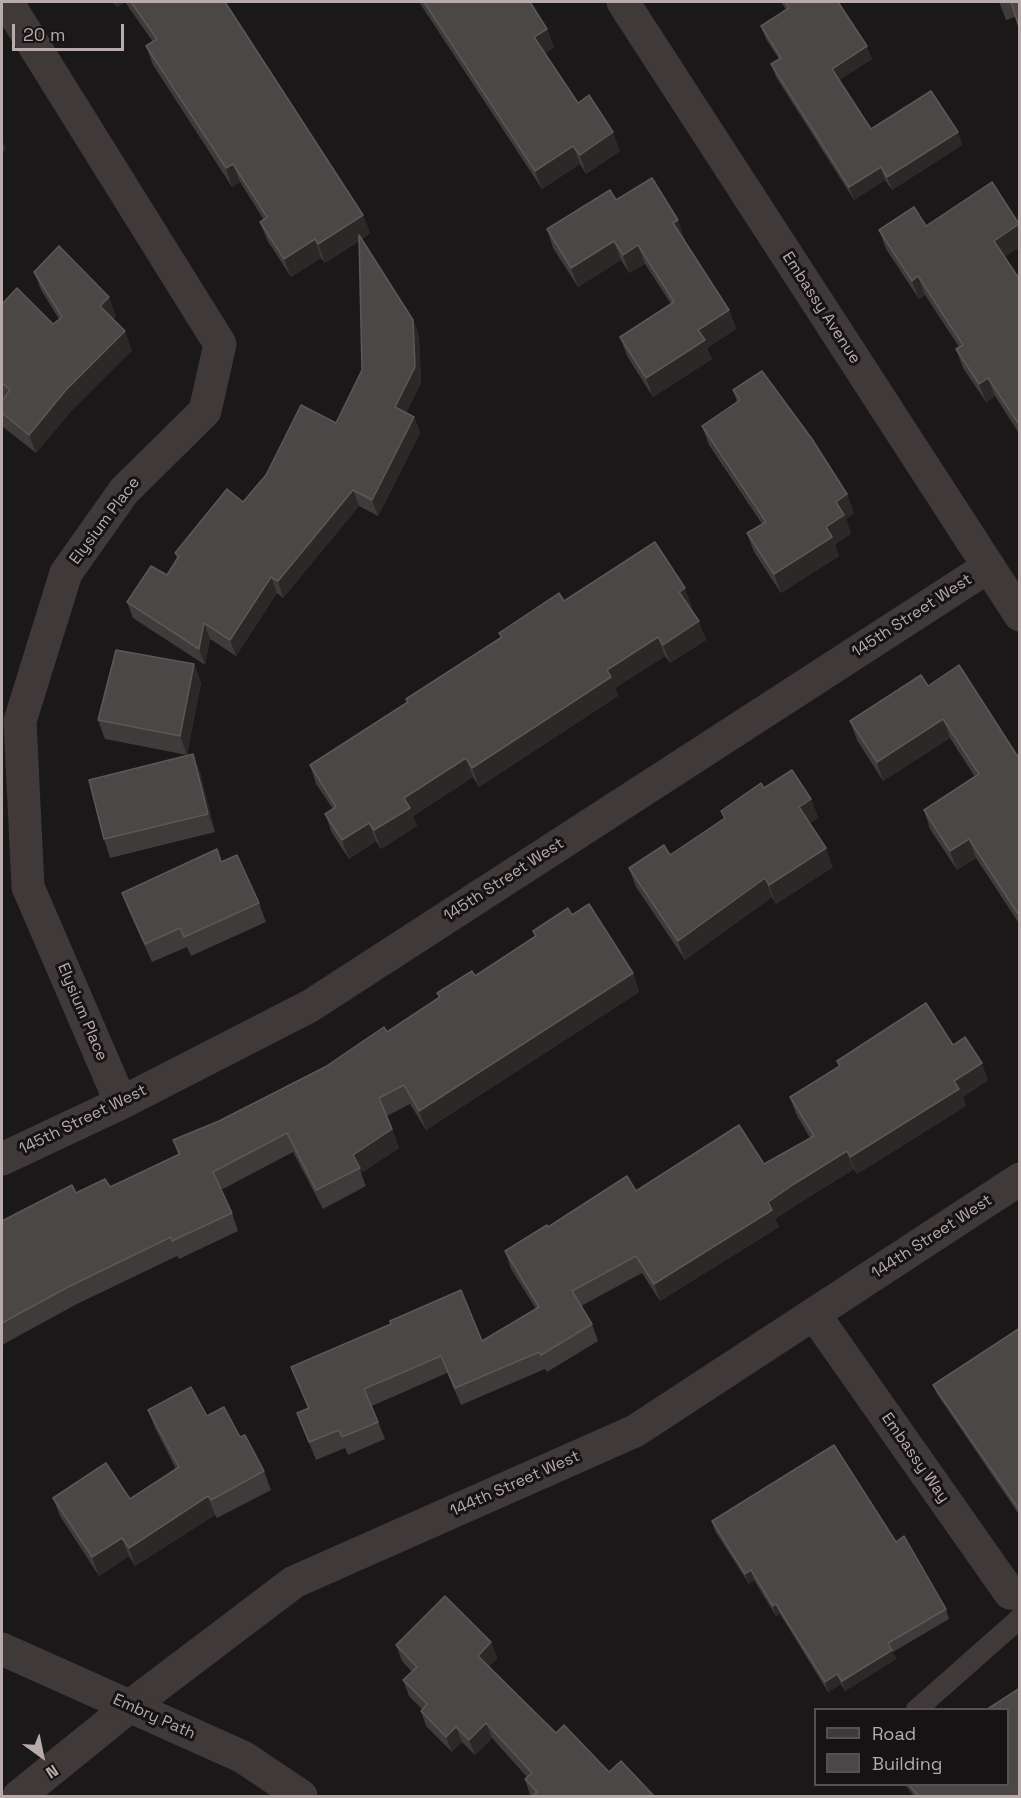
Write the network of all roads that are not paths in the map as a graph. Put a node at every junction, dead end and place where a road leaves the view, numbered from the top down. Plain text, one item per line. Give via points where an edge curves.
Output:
1 (7, 2) edge
2 (623, 2) edge
3 (988, 567) junction
4 (1020, 615) edge
5 (121, 1103) junction
6 (2, 1159) edge
7 (1020, 1179) edge
8 (814, 1314) junction
9 (1020, 1594) edge
10 (1020, 1618) edge
11 (2, 1649) edge
12 (129, 1707) junction
13 (918, 1708) edge
14 (19, 1797) edge
15 (301, 1797) edge

1 - 5 street, Elysium Place via 220,345 205,411 124,491 66,573 20,721 28,887
2 - 3 street, Embassy Avenue
3 - 4 street, Embassy Avenue
3 - 5 street, 145th Street West via 310,1006
5 - 6 street, 145th Street West
7 - 8 street, 144th Street West
8 - 9 street, Embassy Way via 1010,1593
8 - 12 street, 144th Street West via 635,1431 294,1582
10 - 13 lane
11 - 12 street, Embry Path
12 - 14 street, 144th Street West
12 - 15 street, Embry Path via 243,1757

